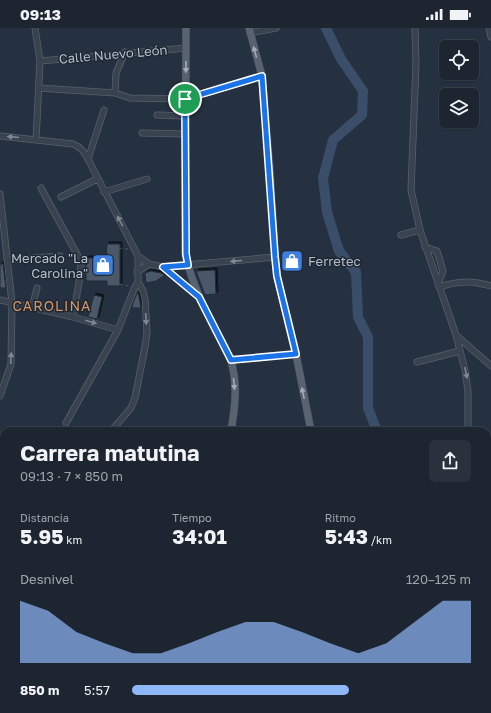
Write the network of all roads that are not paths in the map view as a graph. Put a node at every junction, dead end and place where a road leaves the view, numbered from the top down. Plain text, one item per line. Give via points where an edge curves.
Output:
1 (35, 28) edge
2 (186, 28) edge
3 (276, 28) edge
4 (416, 28) edge
5 (489, 28) edge
6 (250, 31) edge
7 (491, 37) edge
8 (186, 48) junction
9 (125, 52) junction
10 (40, 61) junction
11 (262, 76) junction
12 (39, 88) junction
13 (115, 93) junction
14 (185, 99) junction
15 (104, 110) dead end
16 (157, 115) dead end
17 (185, 116) junction
18 (142, 133) dead end
19 (185, 134) junction
20 (0, 136) edge
21 (36, 140) junction
22 (88, 159) junction
23 (97, 179) junction
24 (147, 179) dead end
25 (41, 188) dead end
26 (104, 192) junction
27 (0, 194) edge
28 (61, 197) dead end
29 (420, 230) junction
30 (401, 235) dead end
31 (425, 247) junction
32 (60, 256) dead end
33 (138, 256) junction
34 (275, 257) junction
35 (7, 260) junction
36 (149, 264) junction
37 (188, 265) junction
38 (163, 267) junction
39 (138, 272) junction
40 (138, 282) junction
41 (438, 285) junction
42 (491, 286) edge
43 (37, 288) dead end
44 (199, 297) junction
45 (0, 300) edge
46 (12, 302) junction
47 (32, 308) junction
48 (73, 317) junction
49 (118, 330) junction
50 (456, 336) junction
51 (460, 351) junction
52 (296, 354) junction
53 (231, 360) junction
54 (417, 362) dead end
55 (491, 366) edge
56 (0, 377) edge
57 (6, 381) junction
58 (0, 396) edge
59 (66, 423) dead end
60 (114, 427) edge
61 (232, 427) edge
62 (310, 427) edge
63 (468, 427) edge

1 - 10 street
2 - 8 main road
3 - 6 street
4 - 29 street via 411,190
5 - 7 street
11 -> 6 main road
8 - 9 street, Calle Nuevo León
8 -> 14 main road
9 - 10 street, Calle Nuevo León
9 - 13 street via 116,72
10 - 12 street
11 - 14 street
11 - 34 main road
12 - 13 street
12 - 21 street
13 - 14 street via 130,98
14 - 17 main road
15 - 22 street
16 - 17 street
17 - 19 main road
18 - 19 street
19 - 37 main road
21 -> 20 street
21 - 22 street via 73,144 83,150
22 - 23 street
23 - 26 street
23 - 28 street
24 - 26 street
25 - 48 street via 81,266
33 -> 26 street
27 - 35 street
29 - 30 street
29 - 31 street
31 - 41 street
31 - 41 street via 437,251 443,271
32 - 35 street
33 - 36 street
33 - 39 street
34 -> 37 street
34 - 52 main road via 277,276
35 - 46 street
36 - 38 street
36 - 39 street
37 - 38 street
37 - 44 main road
38 - 44 street
39 - 40 street
40 - 49 street
40 -> 60 street via 145,298 145,347 135,398 131,408
41 - 42 street via 478,282
41 - 50 street
43 - 47 street
44 - 53 main road
45 - 46 street
46 - 47 street
57 -> 46 street via 11,364
47 - 48 street
48 -> 49 street
49 - 59 street
50 - 51 street
50 - 55 street
51 - 54 street
51 -> 63 street via 467,380
52 - 53 street
62 -> 52 main road
53 -> 61 main road via 235,383
56 - 57 street
57 - 58 street

